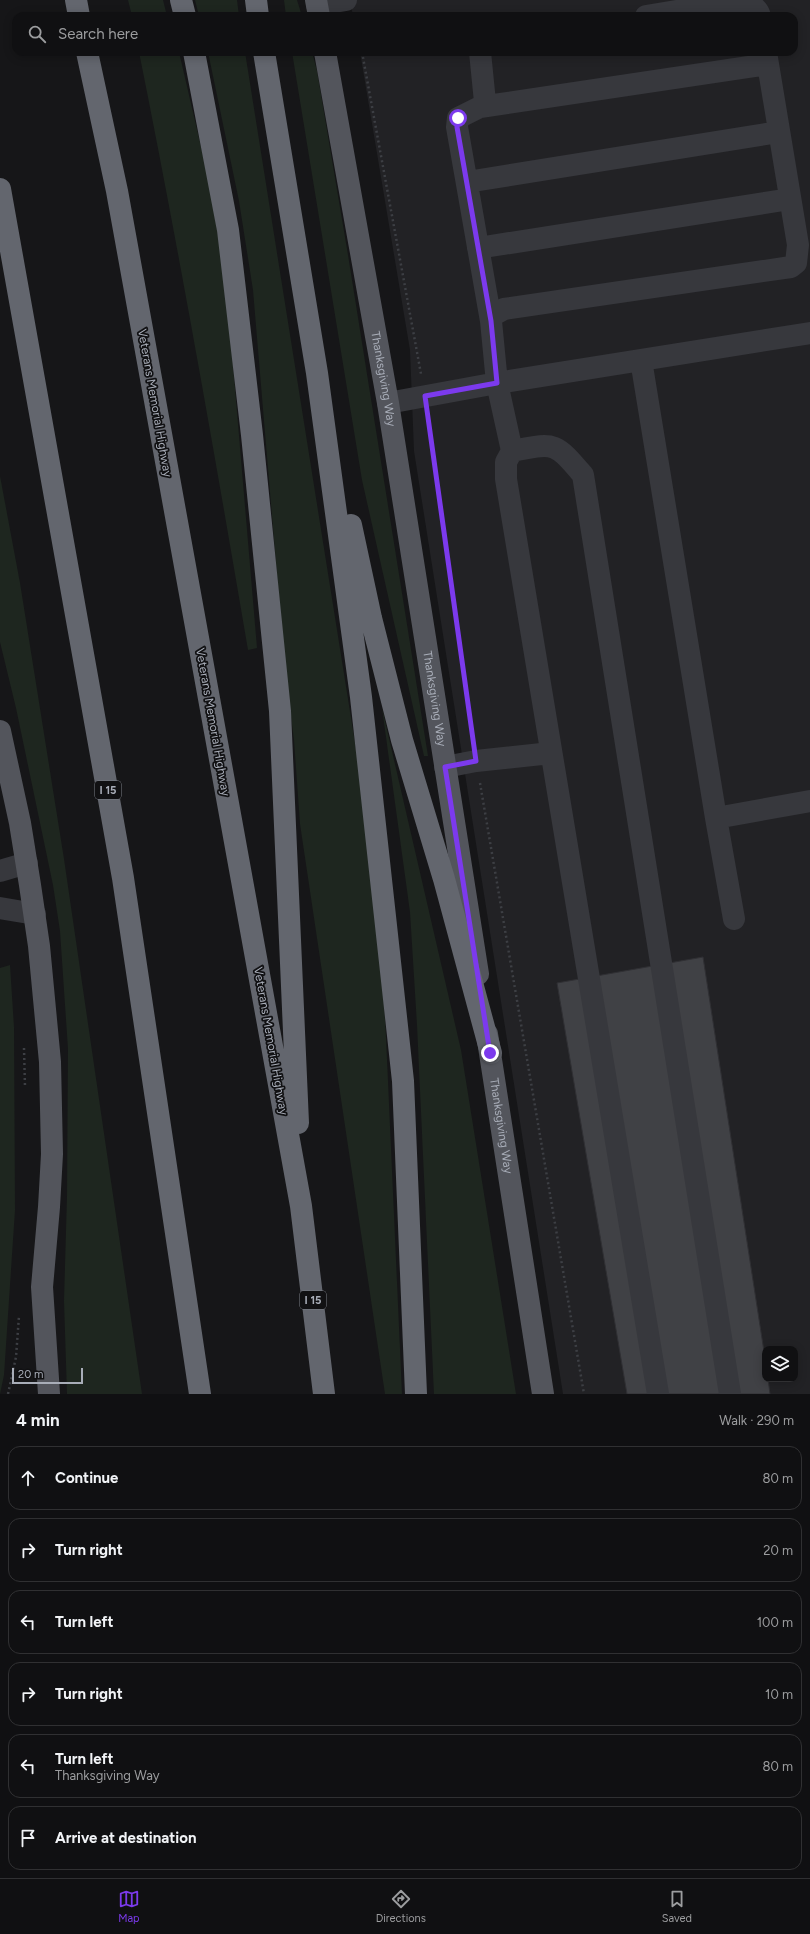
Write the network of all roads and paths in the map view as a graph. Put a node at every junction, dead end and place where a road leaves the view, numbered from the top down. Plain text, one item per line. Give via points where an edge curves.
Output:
1 (76, 0) edge
2 (181, 0) edge
3 (256, 0) edge
4 (346, 0) edge
5 (317, 7) edge
6 (78, 12) edge
7 (184, 12) edge
8 (258, 12) edge
9 (671, 12) edge
10 (759, 12) edge
11 (88, 56) edge
12 (195, 56) edge
13 (265, 56) edge
14 (326, 56) edge
15 (363, 56) edge
16 (480, 56) edge
17 (767, 58) edge
18 (480, 107) junction
19 (779, 132) junction
20 (467, 182) junction
21 (0, 189) edge
22 (790, 199) junction
23 (478, 248) junction
24 (491, 321) junction
25 (810, 333) edge
26 (641, 360) junction
27 (317, 373) junction
28 (497, 383) junction
29 (425, 396) junction
30 (388, 403) junction
31 (512, 450) junction
32 (0, 731) edge
33 (551, 753) junction
34 (476, 761) junction
35 (445, 767) junction
36 (810, 801) edge
37 (716, 818) junction
38 (27, 863) junction
39 (0, 871) edge
40 (0, 908) edge
41 (34, 914) junction
42 (734, 919) dead end
43 (23, 1045) dead end
44 (490, 1053) junction
45 (26, 1092) dead end
46 (301, 1206) junction
47 (42, 1287) junction
48 (20, 1310) dead end
49 (8, 1394) edge
50 (34, 1394) edge
51 (49, 1394) edge
52 (200, 1394) edge
53 (324, 1394) edge
54 (416, 1394) edge
55 (543, 1394) edge
56 (584, 1394) edge
57 (658, 1394) edge
58 (730, 1394) edge

1 - 6 highway
2 - 7 highway
3 - 8 highway
4 - 5 street
9 - 10 street via 738,1 747,2
11 - 46 highway, Veterans Memorial Highway / I 15 via 117,191
12 - 46 highway via 228,230 280,711
13 - 27 highway
14 - 30 main road, Thanksgiving Way
15 - 29 path
16 - 18 street via 485,96
17 - 18 street
17 - 19 street
18 - 20 street via 458,118 457,127
19 - 20 street
19 - 22 street
20 - 23 street
21 - 52 highway, I 15 via 123,878
22 - 23 street
22 - 24 street via 798,246 796,263 791,267 504,309 493,315
23 - 24 street
24 - 28 street
25 - 26 street
26 - 28 street
26 - 37 street
27 - 44 highway via 371,618 402,740 444,879
27 - 54 highway via 361,697 403,1081
28 - 29 street
28 - 31 street
29 - 30 street
29 - 34 path
30 - 35 main road, Thanksgiving Way
31 - 33 street via 506,462 506,479
31 - 58 street via 546,445 562,451 583,475
32 - 38 main road
33 - 34 street
33 - 57 street
34 - 35 street
34 - 56 path
35 - 44 main road, Thanksgiving Way
36 - 37 street
37 - 42 street
38 - 39 street
38 - 41 main road
40 - 41 street
41 - 47 main road via 47,1023 51,1100 49,1207
43 - 45 path
44 - 55 main road, Thanksgiving Way
46 - 53 highway, Veterans Memorial Highway / I 15
47 - 50 main road
47 - 51 main road
48 - 49 path via 16,1357

